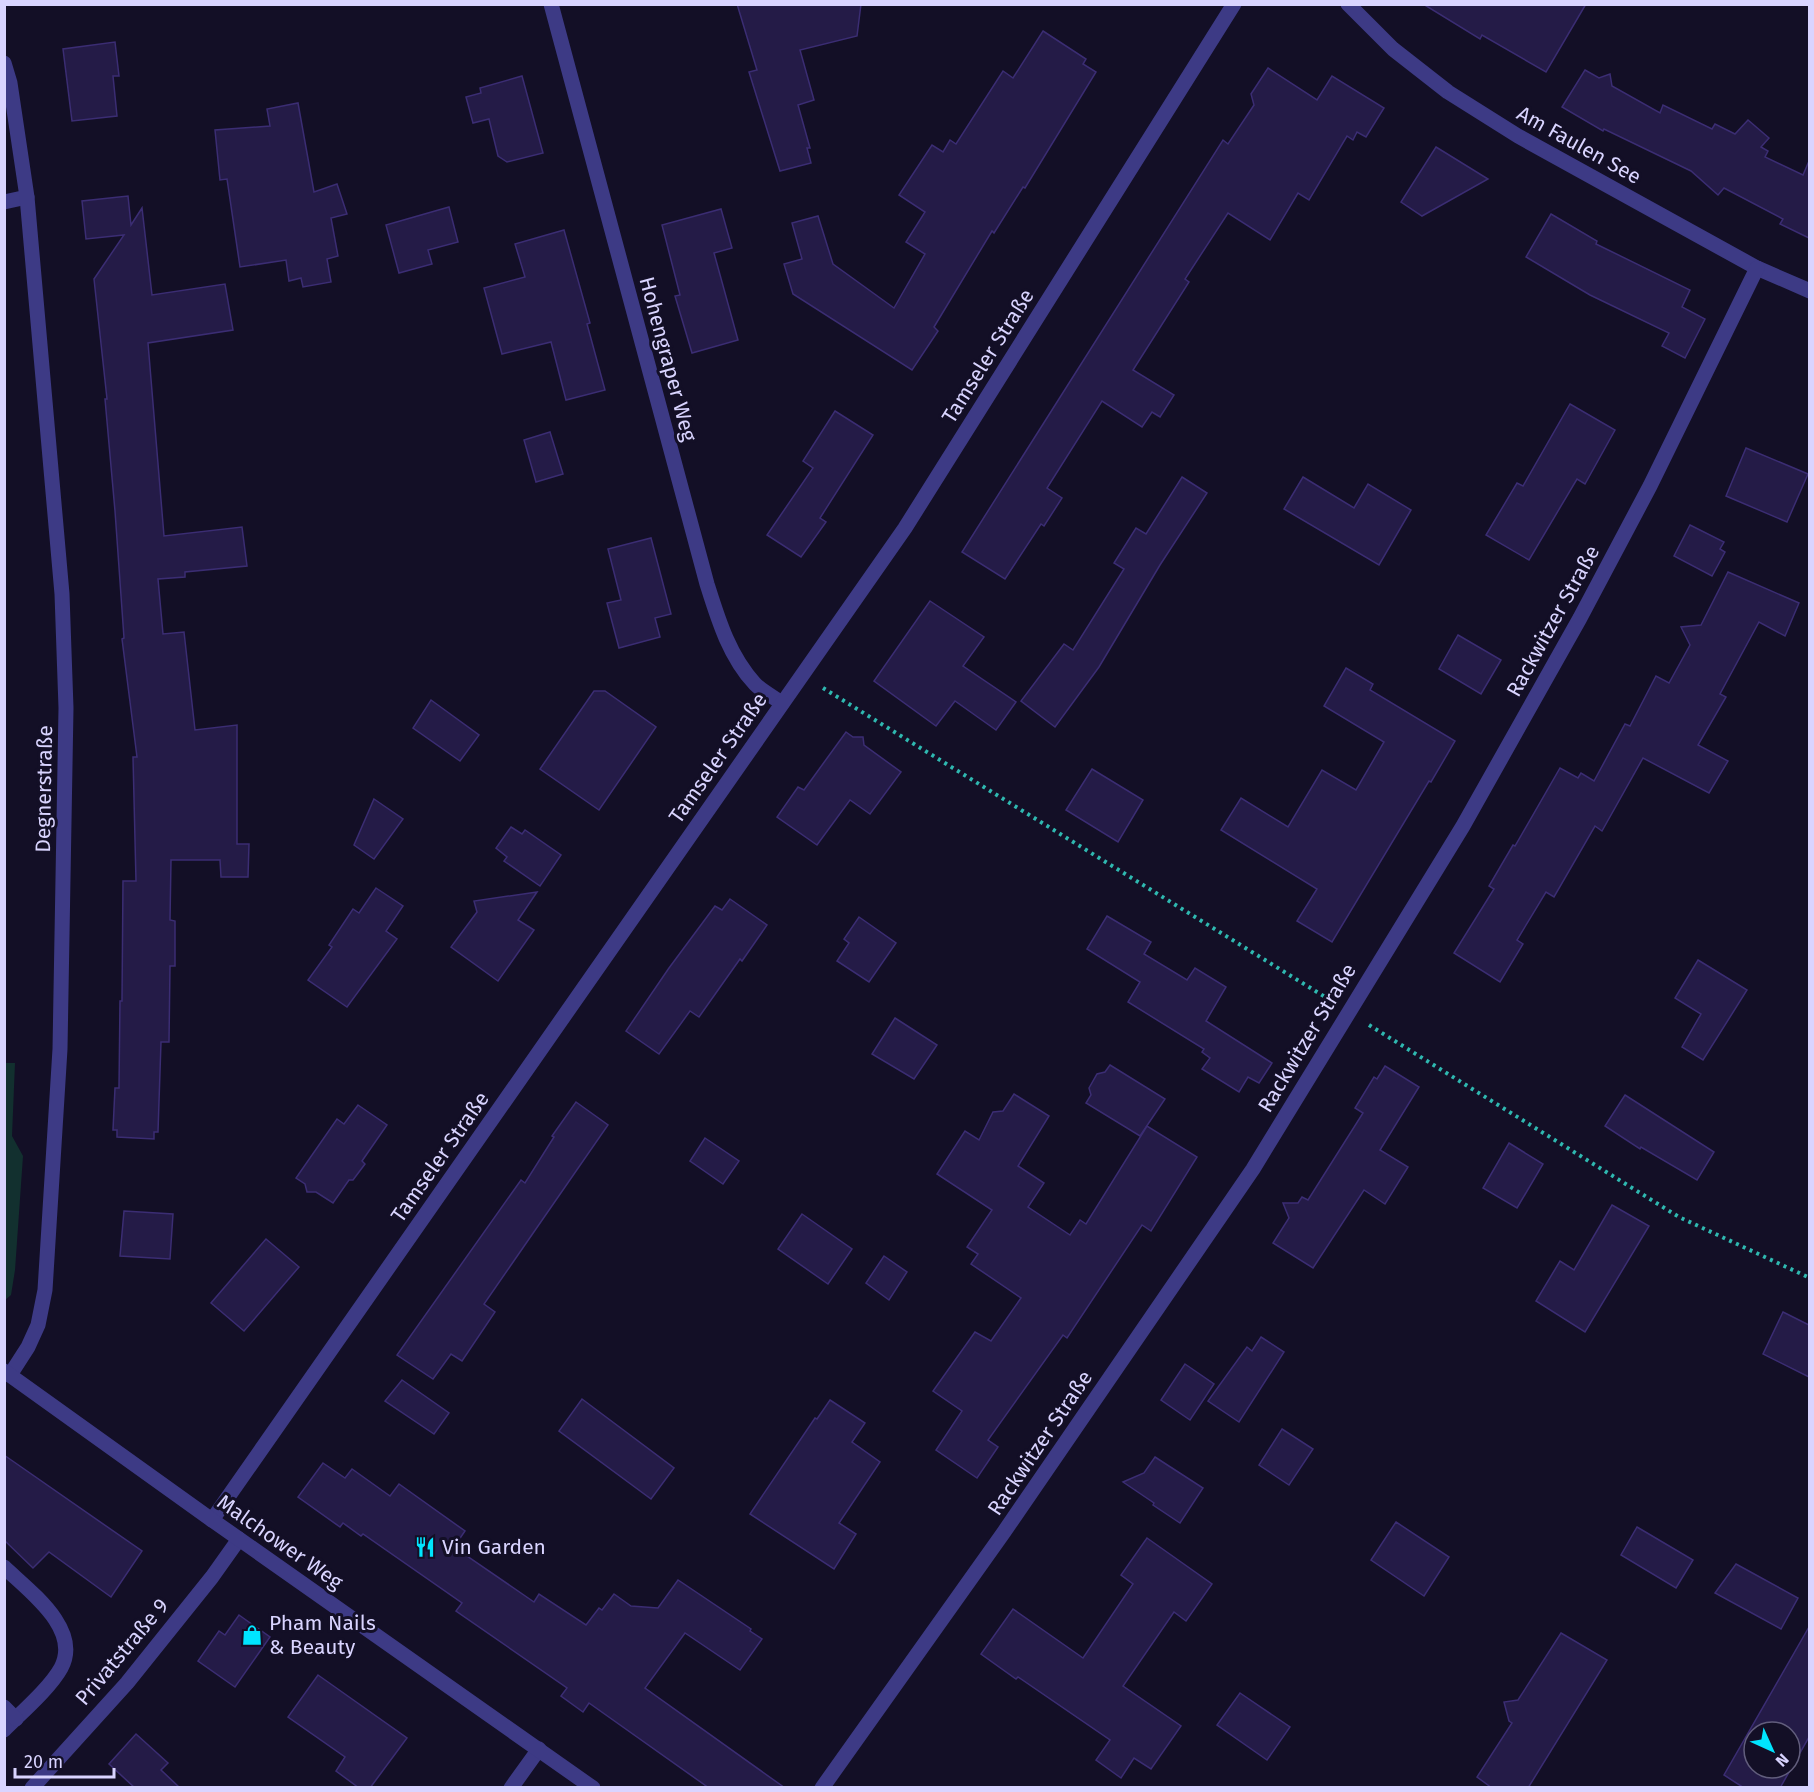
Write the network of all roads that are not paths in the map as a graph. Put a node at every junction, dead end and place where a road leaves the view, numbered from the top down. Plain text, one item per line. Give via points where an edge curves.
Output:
1 (551, 4) edge
2 (1234, 4) edge
3 (1348, 4) edge
4 (4, 63) edge
5 (27, 197) junction
6 (4, 202) edge
7 (1757, 268) junction
8 (1809, 291) edge
9 (782, 703) junction
10 (7, 1373) edge
11 (212, 1520) junction
12 (239, 1539) junction
13 (8, 1576) edge
14 (10, 1713) edge
15 (4, 1730) edge
16 (539, 1749) junction
17 (32, 1788) edge
18 (511, 1788) edge
19 (593, 1788) edge
20 (822, 1788) edge

1 - 9 street, Hohengraper Weg via 706,584 733,654 756,685
2 - 9 street, Tamseler Straße via 905,528
3 - 7 street, Am Faulen See via 1393,49 1448,92 1518,136
4 - 5 street, Degnerstraße
5 - 6 street
5 - 10 street, Degnerstraße via 62,594 66,708 64,847 60,1049 45,1290 38,1325 28,1347
7 - 8 street, Am Faulen See
7 - 20 street, Rackwitzer Straße via 1650,486 1463,826 1252,1169 1004,1532
9 - 11 street, Tamseler Straße
10 - 11 street, Malchower Weg
11 - 12 street, Malchower Weg
12 - 16 street, Malchower Weg
12 - 17 street, Privatstraße 9 via 127,1683
13 - 14 street via 53,1615 66,1641 61,1668
14 - 15 street
16 - 18 street
16 - 19 street, Malchower Weg

